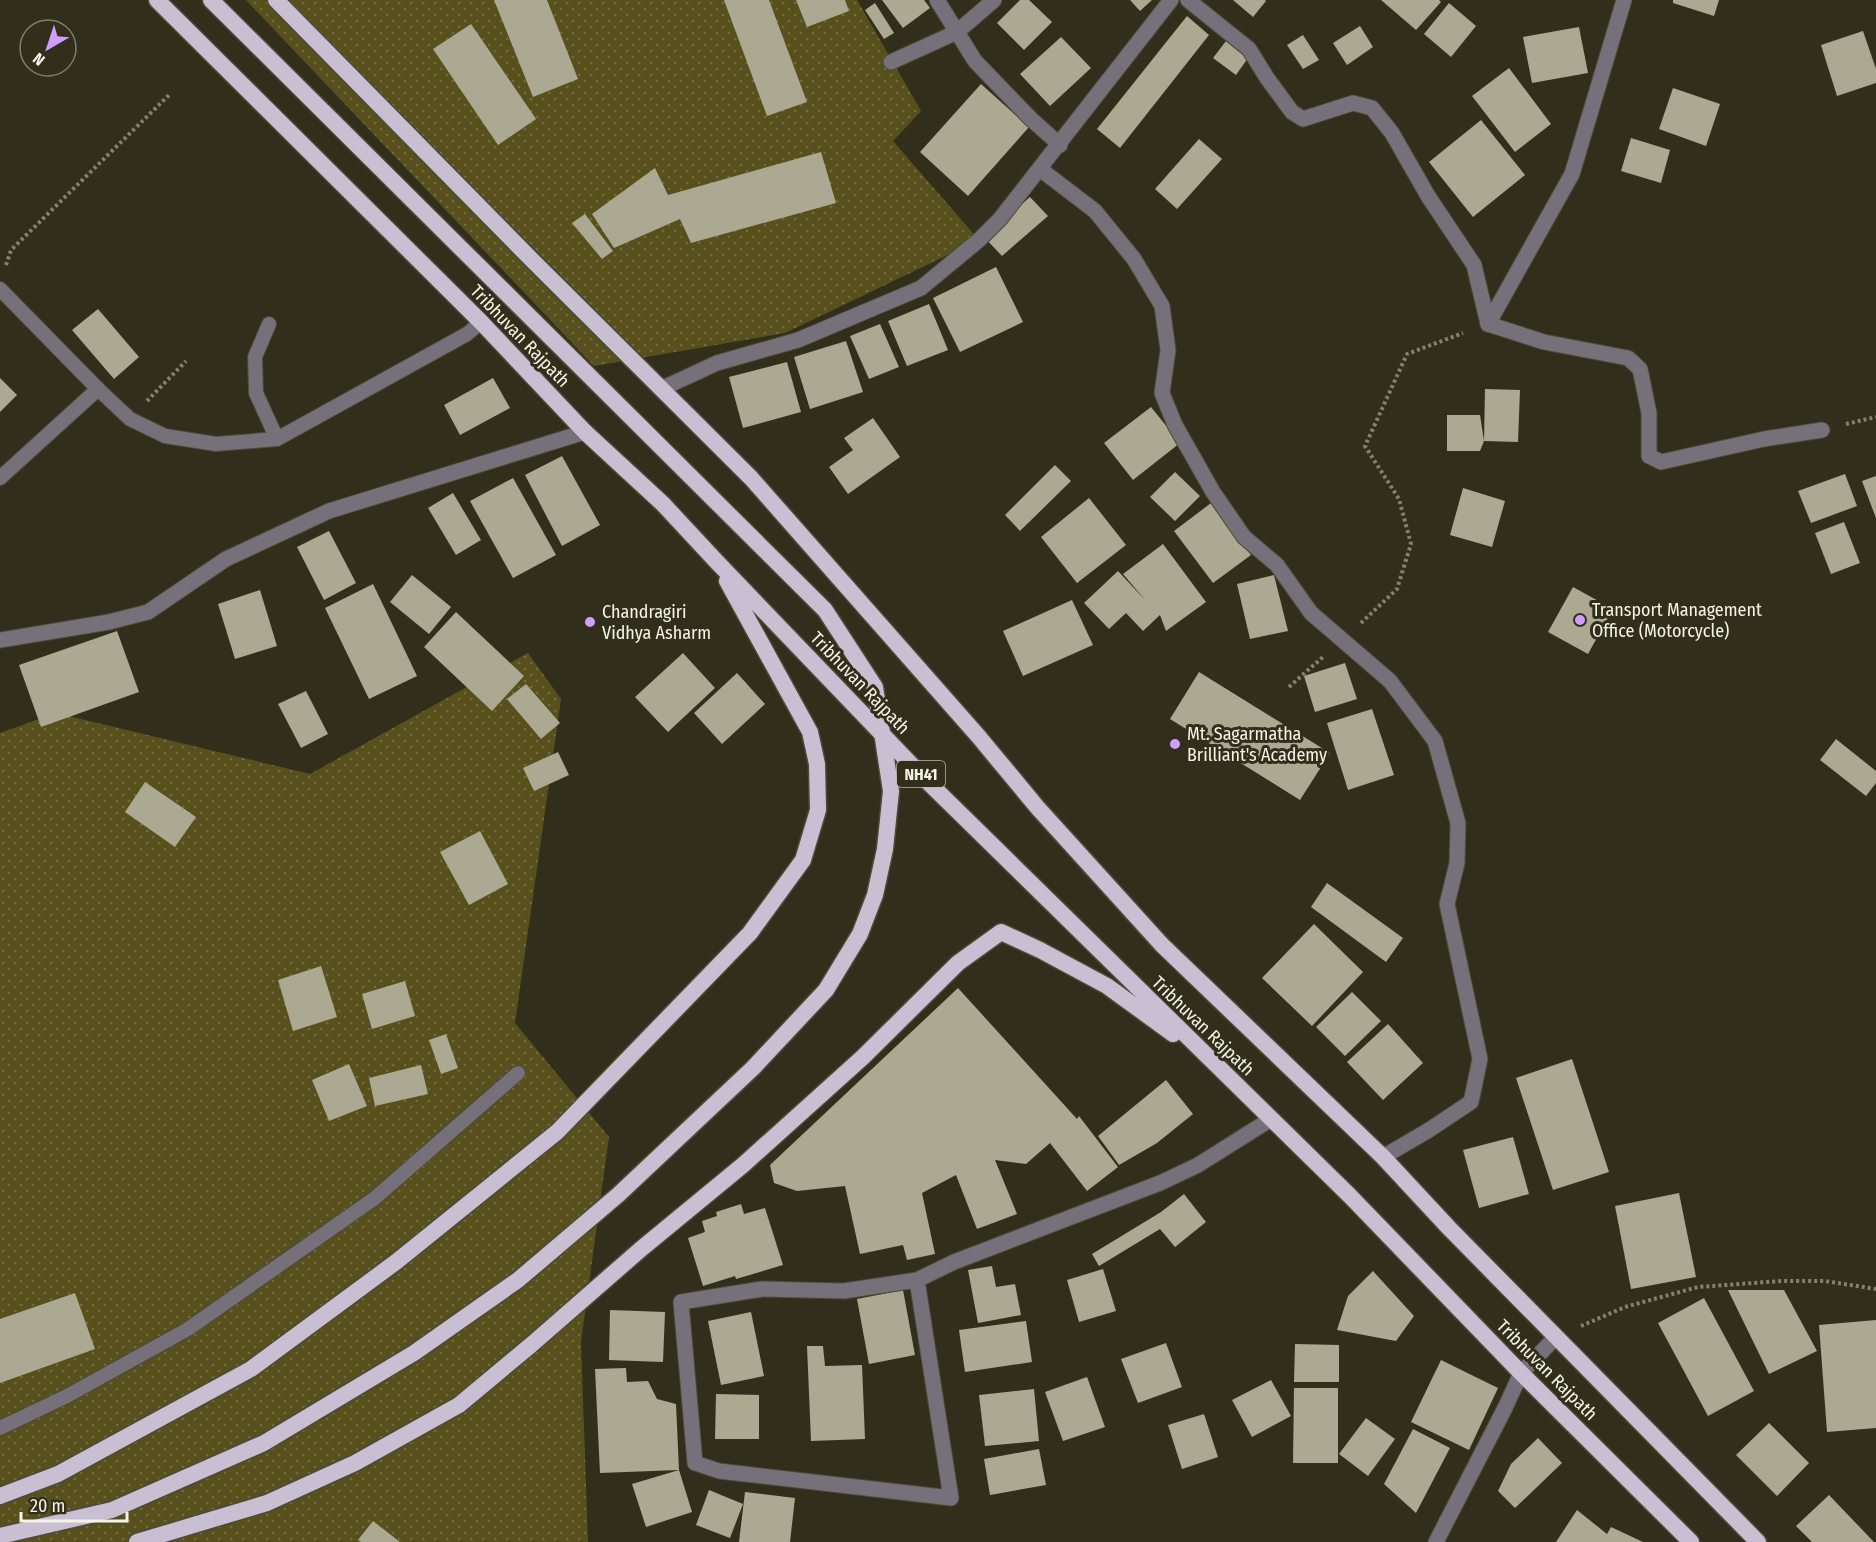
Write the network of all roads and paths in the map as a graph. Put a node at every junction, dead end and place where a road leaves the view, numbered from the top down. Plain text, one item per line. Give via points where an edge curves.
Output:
1 (157, 0) edge
2 (211, 0) edge
3 (276, 0) edge
4 (937, 0) edge
5 (994, 0) edge
6 (1171, 0) edge
7 (1188, 0) edge
8 (1624, 0) edge
9 (957, 32) junction
10 (891, 62) dead end
11 (169, 95) dead end
12 (1060, 145) junction
13 (1040, 169) junction
14 (4, 272) dead end
15 (0, 289) edge
16 (482, 322) junction
17 (269, 324) dead end
18 (1488, 324) junction
19 (186, 361) dead end
20 (663, 388) junction
21 (98, 389) junction
22 (130, 419) junction
23 (1822, 430) dead end
24 (585, 432) junction
25 (277, 439) junction
26 (0, 478) edge
27 (716, 561) junction
28 (0, 640) edge
29 (1342, 641) junction
30 (1289, 687) dead end
31 (1210, 1060) junction
32 (518, 1073) dead end
33 (1271, 1119) junction
34 (1383, 1157) junction
35 (917, 1280) junction
36 (1876, 1289) edge
37 (1556, 1337) junction
38 (1521, 1373) junction
39 (0, 1428) edge
40 (0, 1496) edge
41 (0, 1536) edge
42 (137, 1542) edge
43 (1436, 1542) edge
44 (1691, 1542) edge
45 (1758, 1542) edge

1 - 16 highway, Tribhuvan Rajpath / NH41
2 - 41 highway via 825,610 875,687 891,791 885,849 875,895 860,934 826,990 736,1084 618,1195 518,1280 414,1353 264,1443 112,1510
3 - 20 highway, Tribhuvan Rajpath
4 - 9 street
5 - 9 street
6 - 12 street
7 - 18 street via 1249,50 1292,112 1304,118 1353,103 1372,108 1474,265
8 - 18 street via 1572,174
9 - 10 street
9 - 12 street via 975,61
11 - 14 path via 11,250
12 - 13 street
13 - 20 street via 1000,219 921,288 798,340 717,363
13 - 29 street via 1095,211 1134,259 1162,306 1168,350 1162,393 1175,424 1213,492 1244,537 1278,565 1311,613
15 - 21 lane
16 - 24 highway, Tribhuvan Rajpath / NH41
16 - 25 lane
17 - 25 lane via 255,357 256,393
18 - 23 street via 1544,342 1628,358 1640,369 1649,413 1649,456 1661,462
18 - 29 path via 1407,354 1365,446 1399,499 1411,544 1396,589
19 - 22 path
20 - 34 highway, Tribhuvan Rajpath via 751,477 1162,945
21 - 22 lane
21 - 26 lane
22 - 25 lane via 165,436 191,442
24 - 27 highway, Tribhuvan Rajpath / NH41 via 663,504
24 - 28 street via 329,511 226,559 148,612
27 - 31 highway, Tribhuvan Rajpath / NH41 via 929,783
27 - 40 highway via 810,732 817,764 818,810 803,860 750,933 557,1132 396,1262 251,1369 58,1474
29 - 30 path
29 - 34 street via 1390,681 1435,741 1458,823 1457,863 1447,904 1480,1059 1471,1102
31 - 33 highway, Tribhuvan Rajpath / NH41
31 - 42 highway via 1107,986 1001,932 958,963 863,1057 743,1165 459,1405 356,1463 267,1503
32 - 39 lane via 366,1205 197,1323 67,1396
33 - 35 street via 1198,1166
33 - 38 highway, Tribhuvan Rajpath / NH41
34 - 37 highway, Tribhuvan Rajpath
35 - 35 street via 951,1498 719,1471 695,1463 681,1302 762,1289 844,1291
36 - 37 path via 1825,1281 1698,1287 1625,1307
37 - 38 street
37 - 45 highway, Tribhuvan Rajpath
38 - 43 street
38 - 44 highway, Tribhuvan Rajpath / NH41

